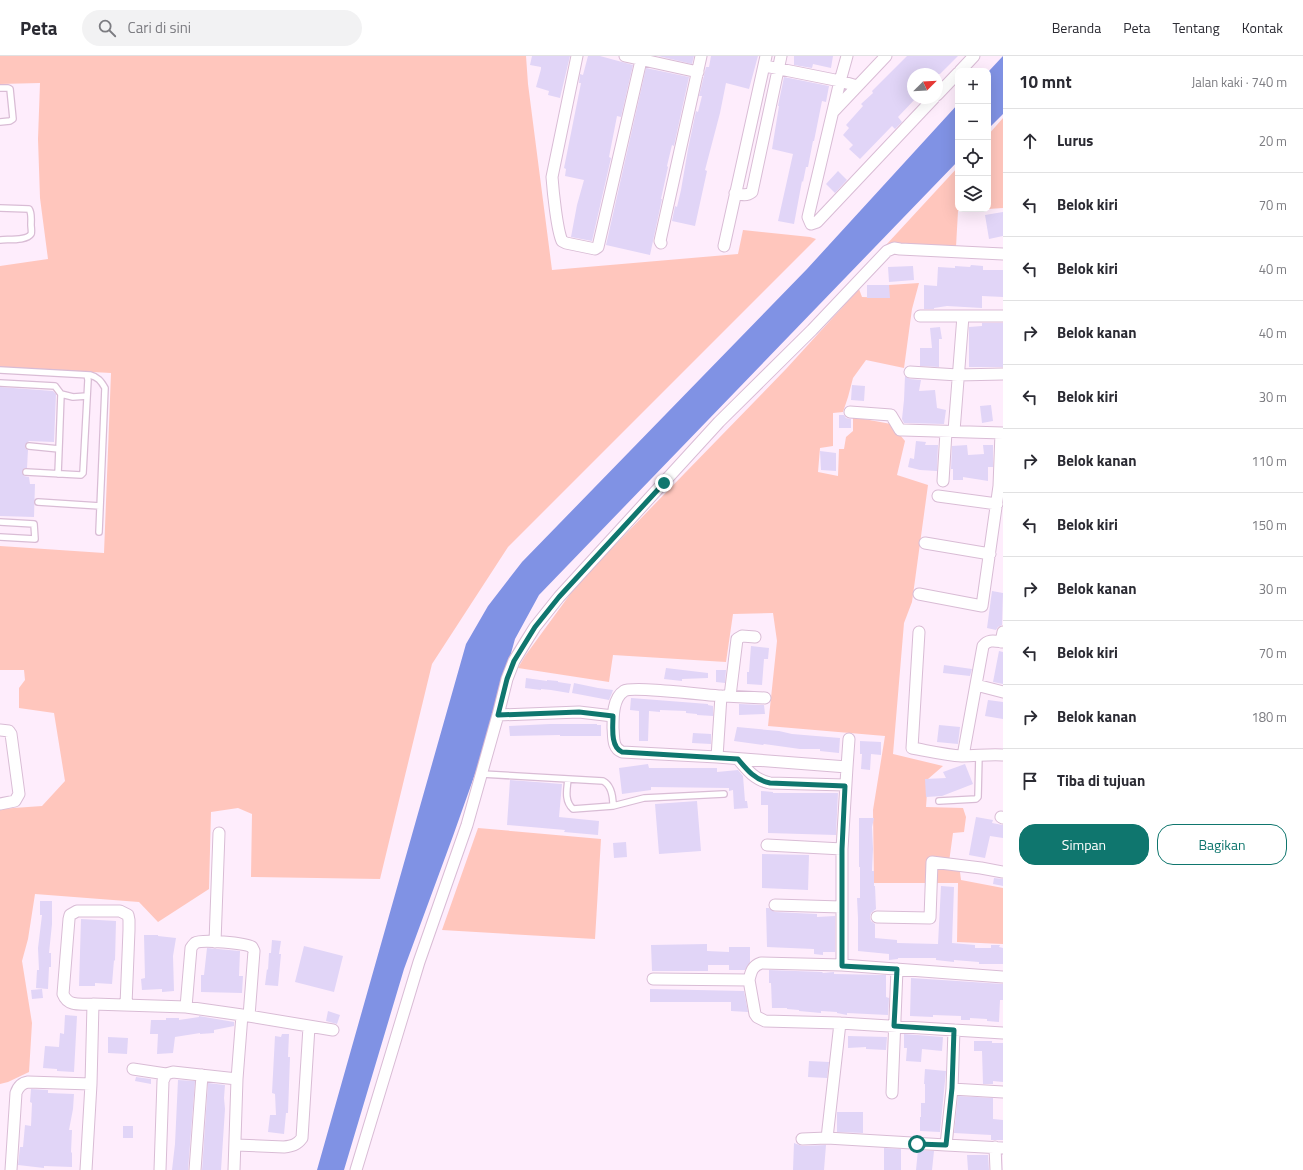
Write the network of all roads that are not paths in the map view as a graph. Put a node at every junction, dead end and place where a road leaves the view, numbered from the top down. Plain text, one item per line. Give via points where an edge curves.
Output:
1 (577, 56) edge
2 (625, 56) edge
3 (701, 56) edge
4 (780, 56) edge
5 (847, 56) edge
6 (886, 56) edge
7 (974, 56) edge
8 (641, 58) edge
9 (765, 61) edge
10 (778, 68) junction
11 (963, 68) edge
12 (698, 72) junction
13 (955, 76) edge
14 (840, 81) junction
15 (857, 86) junction
16 (0, 88) edge
17 (943, 89) edge
18 (928, 104) edge
19 (832, 113) junction
20 (0, 122) edge
21 (735, 194) junction
22 (0, 208) edge
23 (0, 240) edge
24 (661, 243) dead end
25 (724, 246) dead end
26 (1003, 254) edge
27 (920, 316) dead end
28 (963, 316) junction
29 (1003, 316) edge
30 (0, 370) edge
31 (910, 372) dead end
32 (87, 374) junction
33 (1003, 374) edge
34 (958, 375) junction
35 (0, 383) edge
36 (61, 394) junction
37 (87, 396) junction
38 (850, 412) dead end
39 (950, 432) junction
40 (1002, 433) edge
41 (29, 446) dead end
42 (60, 449) junction
43 (26, 472) dead end
44 (58, 474) junction
45 (943, 481) dead end
46 (938, 496) dead end
47 (38, 502) dead end
48 (997, 504) junction
49 (100, 506) junction
50 (0, 522) edge
51 (99, 532) dead end
52 (0, 537) edge
53 (925, 543) dead end
54 (990, 554) junction
55 (919, 594) dead end
56 (919, 632) dead end
57 (755, 637) dead end
58 (1002, 639) edge
59 (976, 685) junction
60 (1003, 692) edge
61 (726, 696) junction
62 (765, 698) dead end
63 (498, 715) junction
64 (613, 716) junction
65 (0, 730) edge
66 (849, 739) dead end
67 (979, 754) junction
68 (1003, 755) edge
69 (963, 756) junction
70 (717, 757) junction
71 (738, 759) junction
72 (847, 767) junction
73 (482, 774) junction
74 (568, 778) junction
75 (845, 786) junction
76 (724, 794) dead end
77 (939, 801) dead end
78 (0, 804) edge
79 (613, 806) junction
80 (219, 833) dead end
81 (768, 845) dead end
82 (842, 849) junction
83 (1003, 872) edge
84 (774, 905) dead end
85 (841, 907) junction
86 (877, 917) dead end
87 (215, 942) junction
88 (842, 966) junction
89 (897, 969) junction
90 (1003, 977) edge
91 (653, 979) dead end
92 (749, 980) junction
93 (93, 1004) junction
94 (126, 1005) junction
95 (186, 1007) junction
96 (246, 1015) junction
97 (840, 1023) junction
98 (894, 1026) junction
99 (309, 1027) junction
100 (333, 1030) dead end
101 (954, 1030) junction
102 (1003, 1033) edge
103 (133, 1069) dead end
104 (166, 1074) junction
105 (202, 1075) junction
106 (237, 1079) junction
107 (91, 1084) junction
108 (952, 1088) junction
109 (1003, 1092) edge
110 (892, 1094) dead end
111 (802, 1138) dead end
112 (827, 1138) junction
113 (236, 1145) junction
114 (946, 1145) junction
115 (999, 1148) edge
116 (11, 1170) edge
117 (86, 1170) edge
118 (160, 1170) edge
119 (195, 1170) edge
120 (234, 1170) edge
121 (356, 1170) edge
122 (996, 1170) edge

1 - 8 street via 552,177 562,241 595,249 598,247
2 - 8 street
3 - 12 street
4 - 10 street
5 - 14 street
6 - 15 street
7 - 11 street
8 - 12 street
9 - 10 street
9 - 21 street
10 - 14 street
10 - 21 street via 752,192 749,195
12 - 24 street
13 - 17 street
14 - 15 street
14 - 19 street
15 - 19 street
16 - 20 lane via 10,90 13,119
18 - 19 street via 812,224 808,217
21 - 25 street
22 - 23 lane via 29,209 32,231 23,239
26 - 63 street via 900,248 884,253 792,351 719,422 559,597 535,627 514,661
27 - 28 street
28 - 29 street
28 - 34 street
30 - 32 lane
31 - 34 street
32 - 37 lane
32 - 49 lane via 96,376 105,388
33 - 34 street
34 - 39 street
35 - 36 lane via 55,386
36 - 37 lane
36 - 42 lane
37 - 44 lane via 82,473
38 - 39 street via 891,415 900,430
39 - 40 street
39 - 45 street
40 - 48 street
41 - 42 lane
42 - 44 lane
43 - 44 lane
46 - 48 street
47 - 49 lane
48 - 54 street
49 - 51 lane
50 - 52 lane via 34,524 35,539
53 - 54 street
54 - 55 street via 982,606
56 - 69 street via 912,748
57 - 61 street via 742,636 737,639
58 - 59 street via 990,640 983,646
59 - 60 street
59 - 69 street
61 - 62 street
61 - 64 street via 628,689 617,699
61 - 70 street
63 - 64 street via 579,712
63 - 73 street
64 - 70 street via 614,744 619,750
65 - 78 street via 9,730 11,734 19,794 15,801
66 - 72 street
67 - 68 street
67 - 69 street
67 - 77 lane via 980,795 976,799
70 - 71 street
71 - 72 street
71 - 75 street via 753,776 763,782
72 - 75 street
73 - 74 lane
73 - 121 street via 419,962
74 - 79 lane via 606,782
74 - 79 lane via 567,800 573,809
75 - 82 street
76 - 79 lane via 644,798
80 - 87 street
81 - 82 street
82 - 85 street
83 - 86 street via 932,862 930,918
84 - 85 street
85 - 88 street
87 - 95 street via 198,942 191,948
87 - 96 street via 246,944 252,947
88 - 89 street
88 - 92 street via 762,962 751,970
89 - 90 street
89 - 98 street
91 - 92 street
92 - 97 street via 755,1014 761,1020
93 - 94 street
93 - 94 street via 71,1003 63,994 69,919 70,914 77,911 120,911 128,915
93 - 107 street
94 - 95 street
95 - 96 street
96 - 99 street
96 - 106 street
97 - 98 street
97 - 112 street
98 - 101 street
98 - 110 street
99 - 100 street
99 - 113 street via 302,1138 297,1144 284,1147
101 - 102 street
101 - 108 street
103 - 104 street
104 - 105 street via 173,1072
104 - 118 street
105 - 106 street
105 - 119 street
106 - 113 street
107 - 116 street via 28,1082 20,1086 16,1093
107 - 117 street
108 - 109 street
108 - 114 street
111 - 112 street
112 - 114 street
113 - 120 street
114 - 115 street
115 - 122 street

